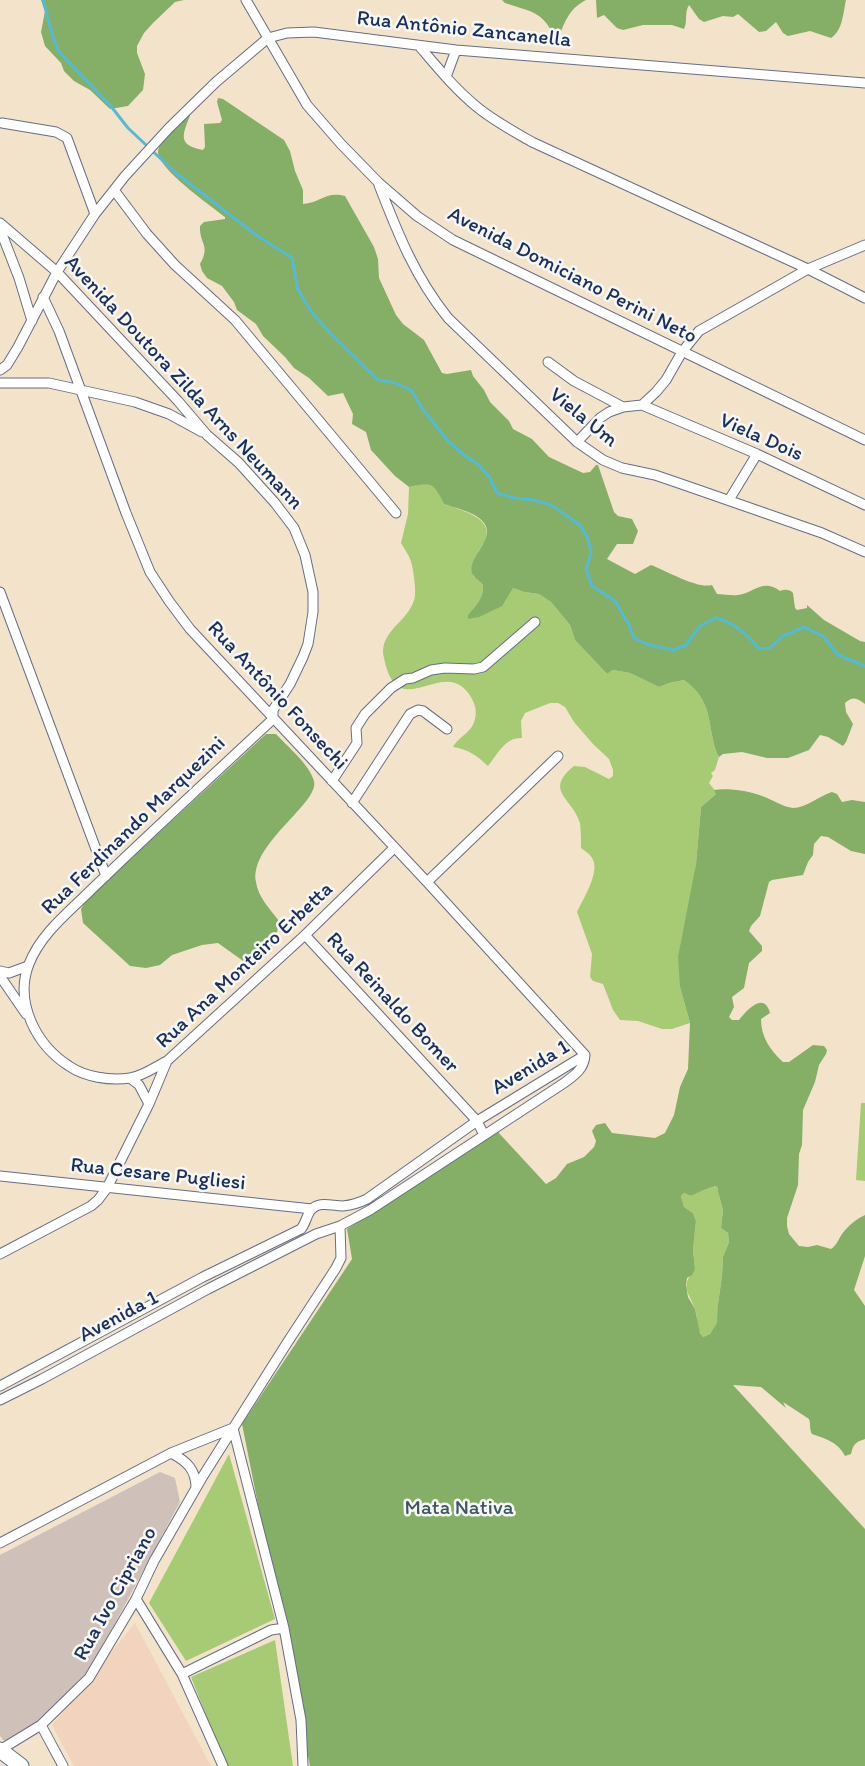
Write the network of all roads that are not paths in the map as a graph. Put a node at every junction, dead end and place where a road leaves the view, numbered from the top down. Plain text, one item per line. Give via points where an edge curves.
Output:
1 (246, 0) edge
2 (268, 38) junction
3 (420, 46) junction
4 (456, 50) junction
5 (446, 77) junction
6 (865, 83) edge
7 (2, 123) dead end
8 (378, 183) junction
9 (114, 190) junction
10 (95, 214) junction
11 (0, 223) edge
12 (0, 229) edge
13 (865, 245) edge
14 (808, 269) junction
15 (57, 272) junction
16 (43, 297) junction
17 (865, 298) edge
18 (32, 321) junction
19 (682, 352) junction
20 (548, 362) dead end
21 (0, 370) edge
22 (0, 383) edge
23 (80, 389) junction
24 (642, 405) junction
25 (623, 407) junction
26 (207, 435) junction
27 (865, 440) edge
28 (577, 442) junction
29 (757, 454) junction
30 (729, 500) junction
31 (865, 505) edge
32 (396, 513) dead end
33 (865, 552) edge
34 (0, 592) edge
35 (535, 622) dead end
36 (273, 720) junction
37 (447, 729) dead end
38 (558, 756) dead end
39 (332, 782) junction
40 (352, 803) junction
41 (394, 848) junction
42 (106, 876) junction
43 (427, 882) junction
44 (305, 935) junction
45 (28, 966) junction
46 (0, 971) edge
47 (0, 976) edge
48 (28, 1017) junction
49 (585, 1055) junction
50 (167, 1061) junction
51 (130, 1078) junction
52 (149, 1104) junction
53 (477, 1121) junction
54 (484, 1135) junction
55 (0, 1176) edge
56 (107, 1188) junction
57 (310, 1212) junction
58 (340, 1226) junction
59 (322, 1230) junction
60 (0, 1254) edge
61 (0, 1386) edge
62 (0, 1400) edge
63 (233, 1428) junction
64 (171, 1453) junction
65 (196, 1490) junction
66 (0, 1543) edge
67 (136, 1599) junction
68 (284, 1628) junction
69 (182, 1674) junction
70 (41, 1725) junction
71 (0, 1750) edge
72 (21, 1766) edge
73 (63, 1766) edge
74 (223, 1766) edge
75 (303, 1766) edge

1 - 2 street, Avenida Domiciano Perini Neto
2 - 3 street, Rua Antônio Zancanella via 314,32
2 - 8 street, Avenida Domiciano Perini Neto via 307,105
2 - 9 street, Rua Antônio Zancanella via 157,140
3 - 4 street, Rua Antônio Zancanella
3 - 5 street
4 - 5 street
4 - 6 street, Rua Antônio Zancanella
5 - 14 street via 477,107 532,142
7 - 10 street via 56,132 67,138
8 - 19 street, Avenida Domiciano Perini Neto via 453,240
8 - 28 street, Viela Um via 409,260 435,302
9 - 10 street, Rua Antônio Zancanella
9 - 32 street via 175,265 235,320
10 - 15 street, Rua Antônio Zancanella
11 - 15 street, Avenida Doutora Zilda Arns Neumann
12 - 18 street
13 - 14 street
14 - 17 street
14 - 19 street via 699,331
15 - 16 street, Rua Antônio Zancanella
15 - 26 street, Avenida Doutora Zilda Arns Neumann
16 - 18 street, Rua Antônio Zancanella
16 - 23 street, Rua Antônio Fonsechi
18 - 21 street, Rua Antônio Zancanella via 7,365
19 - 24 street via 666,380
19 - 27 street, Avenida Domiciano Perini Neto
20 - 25 street
22 - 23 street via 49,383
23 - 26 street via 170,414
23 - 36 street, Rua Antônio Fonsechi via 150,572 190,629
24 - 25 street
24 - 29 street, Viela Dois
25 - 28 street via 600,418
26 - 36 street, Avenida Doutora Zilda Arns Neumann via 276,503 294,528 305,555 313,592 308,644 273,710
28 - 30 street, Viela Um via 622,468
29 - 30 street
29 - 31 street, Viela Dois
30 - 33 street, Viela Um
34 - 42 street
35 - 39 street via 483,667 431,670 391,688 364,714 356,728 357,743
36 - 39 street, Rua Antônio Fonsechi
36 - 42 street, Rua Ferdinando Marquezini
37 - 40 street via 423,711 410,714
38 - 43 street
39 - 40 street, Rua Antônio Fonsechi
40 - 41 street, Rua Antônio Fonsechi
41 - 43 street, Rua Antônio Fonsechi
41 - 44 street, Rua Ana Monteiro Erbetta
42 - 45 street, Rua Ferdinando Marquezini via 40,941
43 - 49 street, Rua Antônio Fonsechi
44 - 50 street, Rua Ana Monteiro Erbetta
44 - 53 street, Rua Reinaldo Bomer
45 - 46 street via 9,973
45 - 48 street via 24,985
47 - 48 street
48 - 51 street via 59,1060 79,1072
49 - 53 street, Avenida 1
49 - 54 street, Avenida 1 via 585,1064 578,1073
50 - 51 street
50 - 52 street, Rua Ana Monteiro Erbetta
51 - 52 street via 140,1085
52 - 56 street, Rua Ana Monteiro Erbetta
53 - 54 street, Rua Reinaldo Bomer
53 - 57 street, Avenida 1 via 367,1199 346,1206 321,1204
54 - 58 street, Avenida 1
55 - 56 street, Rua Cesare Pugliesi
56 - 57 street, Rua Cesare Pugliesi
56 - 60 street, Rua Ana Monteiro Erbetta via 91,1206
57 - 59 street via 314,1227
57 - 61 street, Avenida 1 via 301,1229
58 - 59 street, Avenida 1
58 - 63 street, Rua Ivo Cipriano via 341,1258
59 - 62 street, Avenida 1
63 - 64 street
63 - 65 street, Rua Ivo Cipriano
63 - 68 street
64 - 65 street via 190,1466
64 - 66 street
65 - 67 street, Rua Ivo Cipriano
67 - 69 street
67 - 70 street, Rua Ivo Cipriano via 89,1678
68 - 69 street via 271,1630
68 - 75 street via 301,1720
69 - 74 street
70 - 71 street, Rua Ivo Cipriano
70 - 73 street
71 - 72 main road

